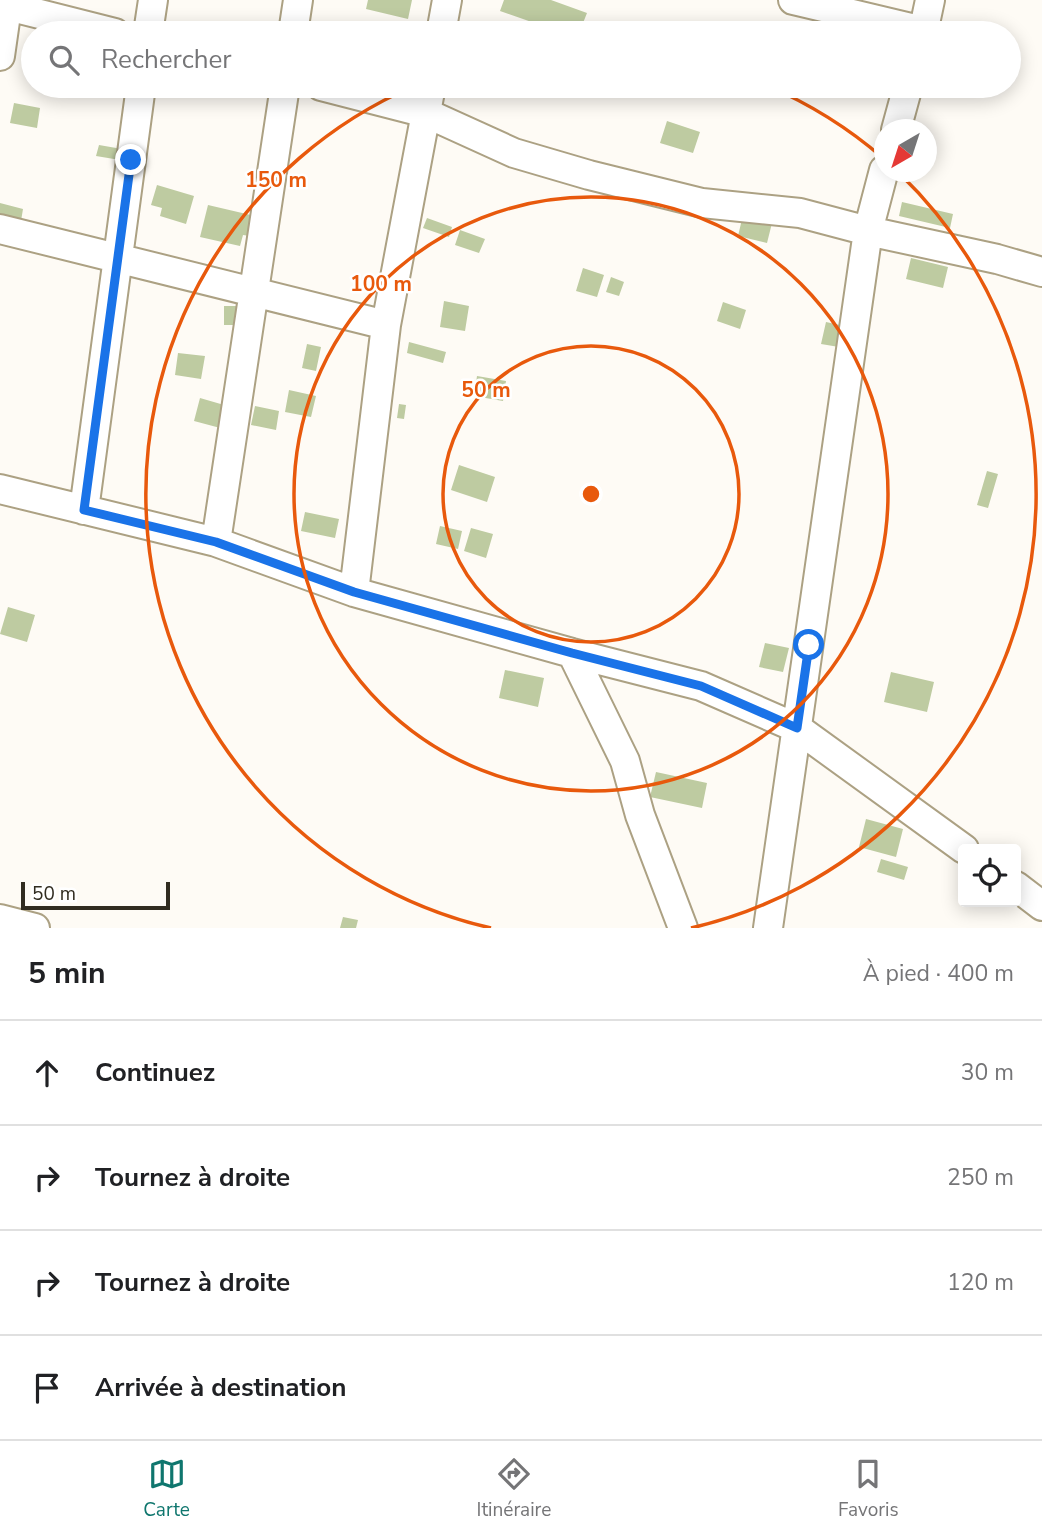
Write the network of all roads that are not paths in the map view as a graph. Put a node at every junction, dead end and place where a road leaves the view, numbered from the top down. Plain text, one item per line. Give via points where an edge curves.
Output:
1 (153, 0) edge
2 (298, 0) edge
3 (447, 0) edge
4 (793, 0) edge
5 (930, 0) edge
6 (5, 3) edge
7 (71, 21) edge
8 (150, 21) edge
9 (295, 21) edge
10 (443, 21) edge
11 (878, 21) edge
12 (925, 21) edge
13 (0, 56) edge
14 (139, 98) edge
15 (283, 98) edge
16 (905, 98) edge
17 (429, 99) edge
18 (899, 119) edge
19 (881, 182) edge
20 (0, 229) edge
21 (867, 231) junction
22 (118, 258) junction
23 (1042, 272) edge
24 (254, 292) junction
25 (386, 325) junction
26 (0, 489) edge
27 (84, 510) junction
28 (216, 542) junction
29 (354, 592) junction
30 (572, 653) junction
31 (797, 728) junction
32 (958, 845) edge
33 (1021, 890) edge
34 (1042, 905) edge
35 (0, 919) edge
36 (36, 928) edge
37 (683, 928) edge
38 (768, 928) edge

1 - 8 street
2 - 9 street
3 - 10 street
4 - 11 street
5 - 12 street
6 - 7 street
6 - 13 street
14 - 22 street
15 - 24 street
16 - 18 street
17 - 21 street via 514,152 589,175 702,203 800,213
17 - 25 street
19 - 21 street
20 - 22 street
21 - 23 street
21 - 31 street
22 - 24 street
22 - 27 street
24 - 25 street
24 - 28 street
25 - 29 street
26 - 27 street
27 - 28 street
28 - 29 street
29 - 30 street
30 - 31 street via 701,686
30 - 37 street via 625,761 640,815
31 - 32 street
31 - 38 street
33 - 34 street
35 - 36 street

